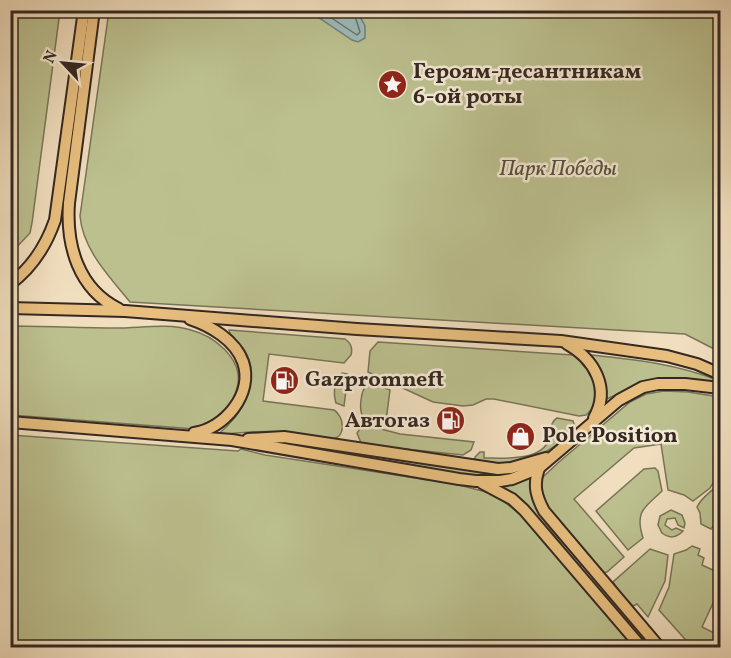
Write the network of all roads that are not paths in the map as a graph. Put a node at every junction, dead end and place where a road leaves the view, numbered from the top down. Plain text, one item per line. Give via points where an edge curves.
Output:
1 (84, 10) edge
2 (94, 10) edge
3 (10, 284) edge
4 (10, 308) edge
5 (125, 311) junction
6 (180, 315) junction
7 (561, 341) junction
8 (720, 375) edge
9 (720, 388) edge
10 (10, 422) edge
11 (592, 422) junction
12 (176, 436) junction
13 (232, 440) junction
14 (552, 455) junction
15 (538, 468) junction
16 (476, 481) junction
17 (591, 568) junction
18 (581, 577) junction
19 (642, 648) edge
20 (660, 648) edge

1 - 3 main road via 55,220 34,262
2 - 5 main road via 68,220 70,243 90,287 108,303
4 - 5 main road
5 - 6 main road
6 - 7 main road
6 - 12 main road via 217,331 234,346 245,374 242,392 219,425
7 - 8 main road via 667,356
7 - 11 main road via 586,358 595,372 602,398
9 - 11 main road via 685,384 643,387
10 - 12 main road
11 - 14 main road
12 - 13 main road
13 - 14 main road via 284,437 498,469
13 - 16 main road
14 - 15 main road
15 - 16 main road via 512,479
15 - 17 main road via 535,483 539,501 552,523
16 - 18 main road via 512,499
17 - 18 main road
17 - 20 main road
18 - 19 main road

